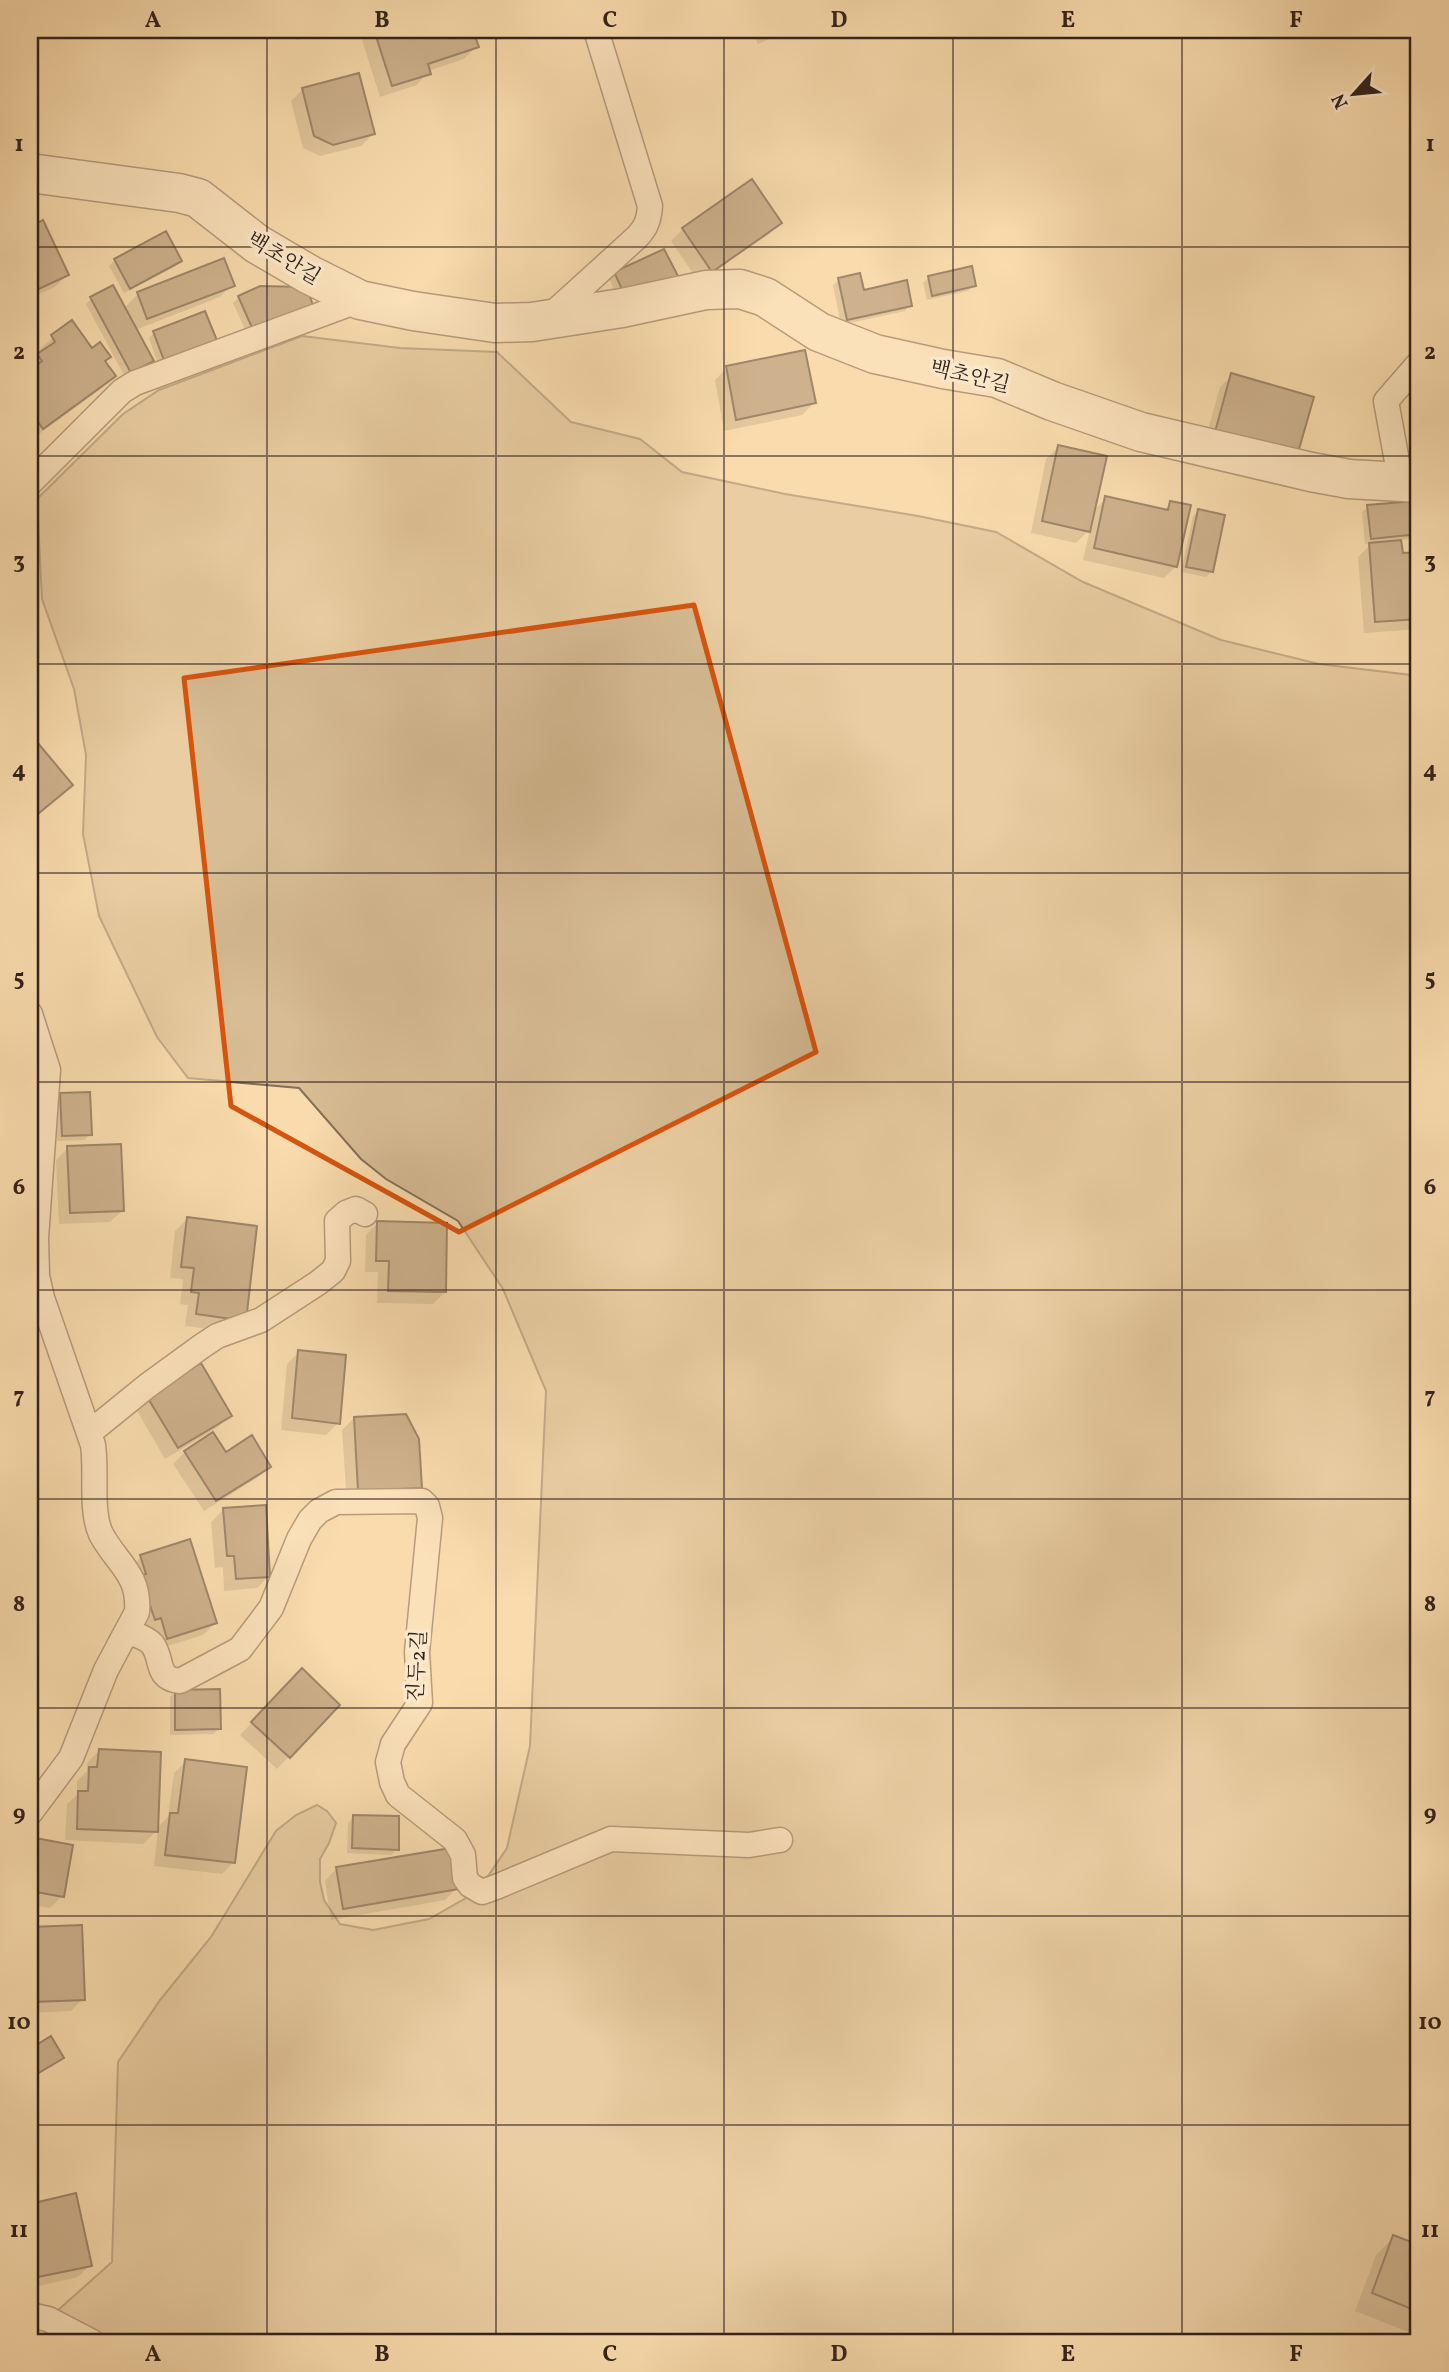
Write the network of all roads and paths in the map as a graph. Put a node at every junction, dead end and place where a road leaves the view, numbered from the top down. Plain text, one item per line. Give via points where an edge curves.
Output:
1 (596, 30) edge
2 (30, 173) edge
3 (360, 300) junction
4 (546, 320) junction
5 (1419, 363) edge
6 (30, 483) edge
7 (1410, 483) edge
8 (30, 1014) edge
9 (365, 1214) dead end
10 (89, 1433) junction
11 (127, 1631) junction
12 (30, 1813) edge
13 (780, 1840) dead end
14 (30, 2315) edge
15 (92, 2342) edge

1 - 4 lane via 650,205 649,217 636,238
2 - 3 street, 백초안길 via 198,198 257,244
3 - 4 street, 백초안길 via 495,323
3 - 6 lane via 135,383
4 - 7 street, 백초안길 via 706,290 740,289 765,297 819,332 875,354 997,378 1141,432 1311,472
5 - 7 lane, 백초안길 via 1386,401
8 - 10 lane via 48,1070 37,1276
9 - 10 lane via 356,1209 337,1222 338,1261 318,1283 261,1320 217,1336
10 - 11 lane via 96,1464 99,1530 137,1590 137,1612
11 - 12 lane via 71,1758
11 - 13 lane, 진두2길 via 152,1644 163,1674 180,1681 240,1649 271,1608 299,1539 318,1511 336,1502 422,1501 430,1518 417,1651 420,1703 393,1744 388,1762 398,1796 455,1840 470,1885 482,1892 611,1839 749,1845
14 - 15 lane via 48,2319

